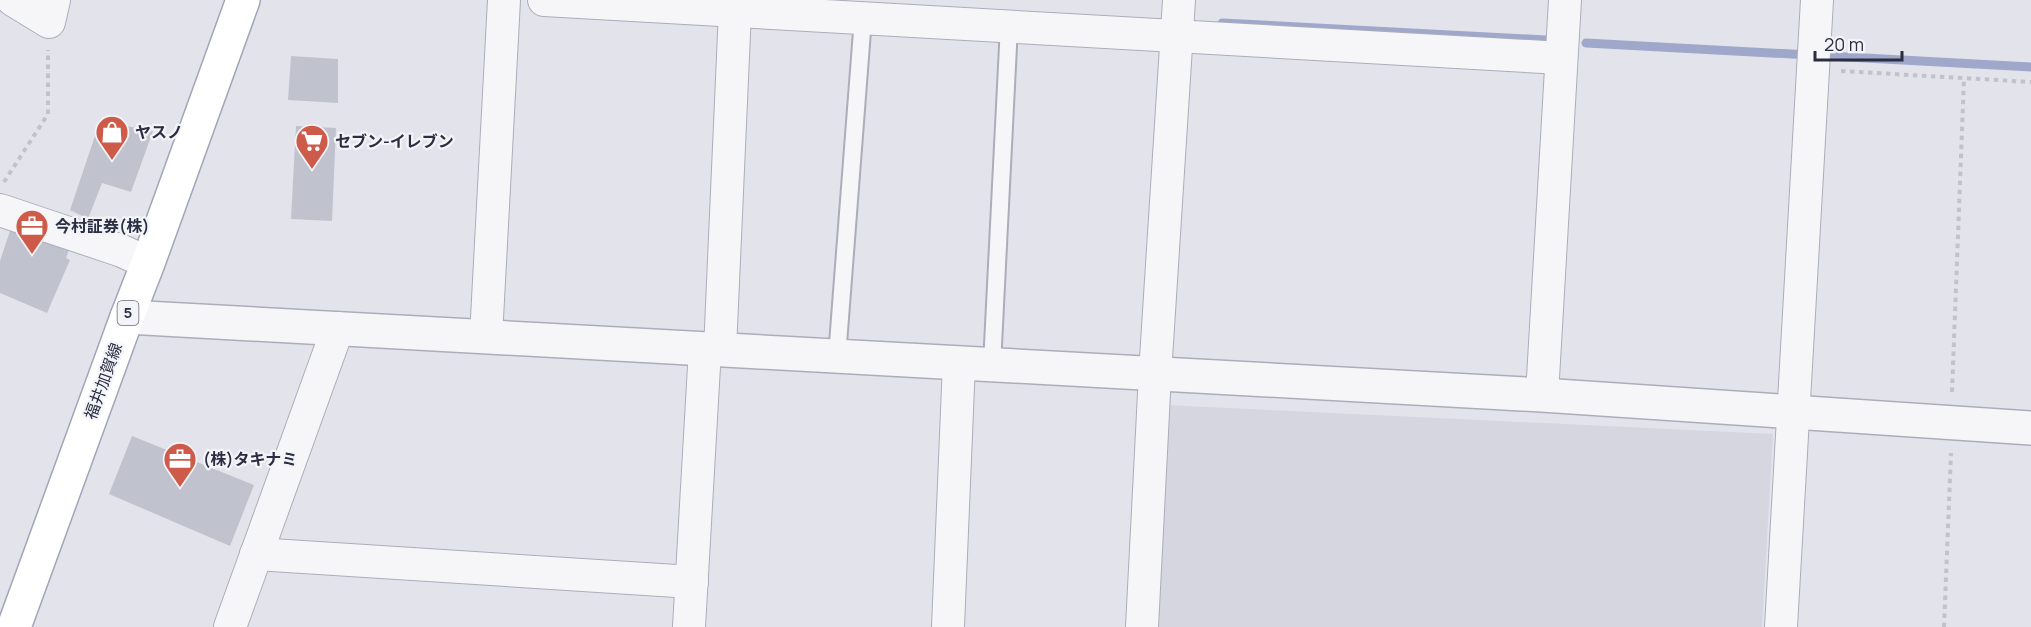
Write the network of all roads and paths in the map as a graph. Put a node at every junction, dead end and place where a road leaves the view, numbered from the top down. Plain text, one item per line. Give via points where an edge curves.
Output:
1 (13, 0) edge
2 (243, 0) edge
3 (504, 0) edge
4 (544, 0) edge
5 (1179, 0) edge
6 (1565, 0) edge
7 (1817, 0) edge
8 (51, 11) edge
9 (735, 11) junction
10 (863, 18) junction
11 (1009, 26) junction
12 (1177, 36) junction
13 (1561, 58) junction
14 (1813, 69) junction
15 (1964, 78) junction
16 (2031, 82) edge
17 (0, 189) edge
18 (0, 210) edge
19 (148, 263) junction
20 (127, 316) junction
21 (338, 328) junction
22 (486, 337) junction
23 (712, 350) junction
24 (837, 357) junction
25 (959, 363) junction
26 (992, 366) junction
27 (1155, 374) junction
28 (1542, 395) junction
29 (1795, 412) junction
30 (1952, 423) junction
31 (2031, 428) edge
32 (256, 554) junction
33 (692, 582) junction
34 (14, 627) edge
35 (230, 627) edge
36 (689, 627) edge
37 (948, 627) edge
38 (1142, 627) edge
39 (1782, 627) edge
40 (1944, 627) edge

1 - 8 street
2 - 19 main road, 福井加賀線 / 5
3 - 22 street
4 - 9 street
5 - 12 street
6 - 13 street
7 - 14 street
8 - 17 path via 48,114
9 - 10 street
9 - 23 street
10 - 11 street
10 - 24 lane
11 - 12 street
11 - 26 lane
12 - 13 street
12 - 27 street
13 - 28 street
14 - 15 path
14 - 29 street
15 - 16 path
15 - 30 path
18 - 19 street
19 - 20 main road, 福井加賀線 / 5
20 - 21 street
20 - 34 main road, 福井加賀線 / 5
21 - 22 street
21 - 32 street
22 - 23 street
23 - 24 street
23 - 33 street
24 - 25 street
25 - 26 street
25 - 37 street
26 - 27 street
27 - 28 street
27 - 38 street
28 - 29 street
29 - 30 street
29 - 39 street
30 - 31 street
30 - 40 path
32 - 33 street
32 - 35 street
33 - 36 street

